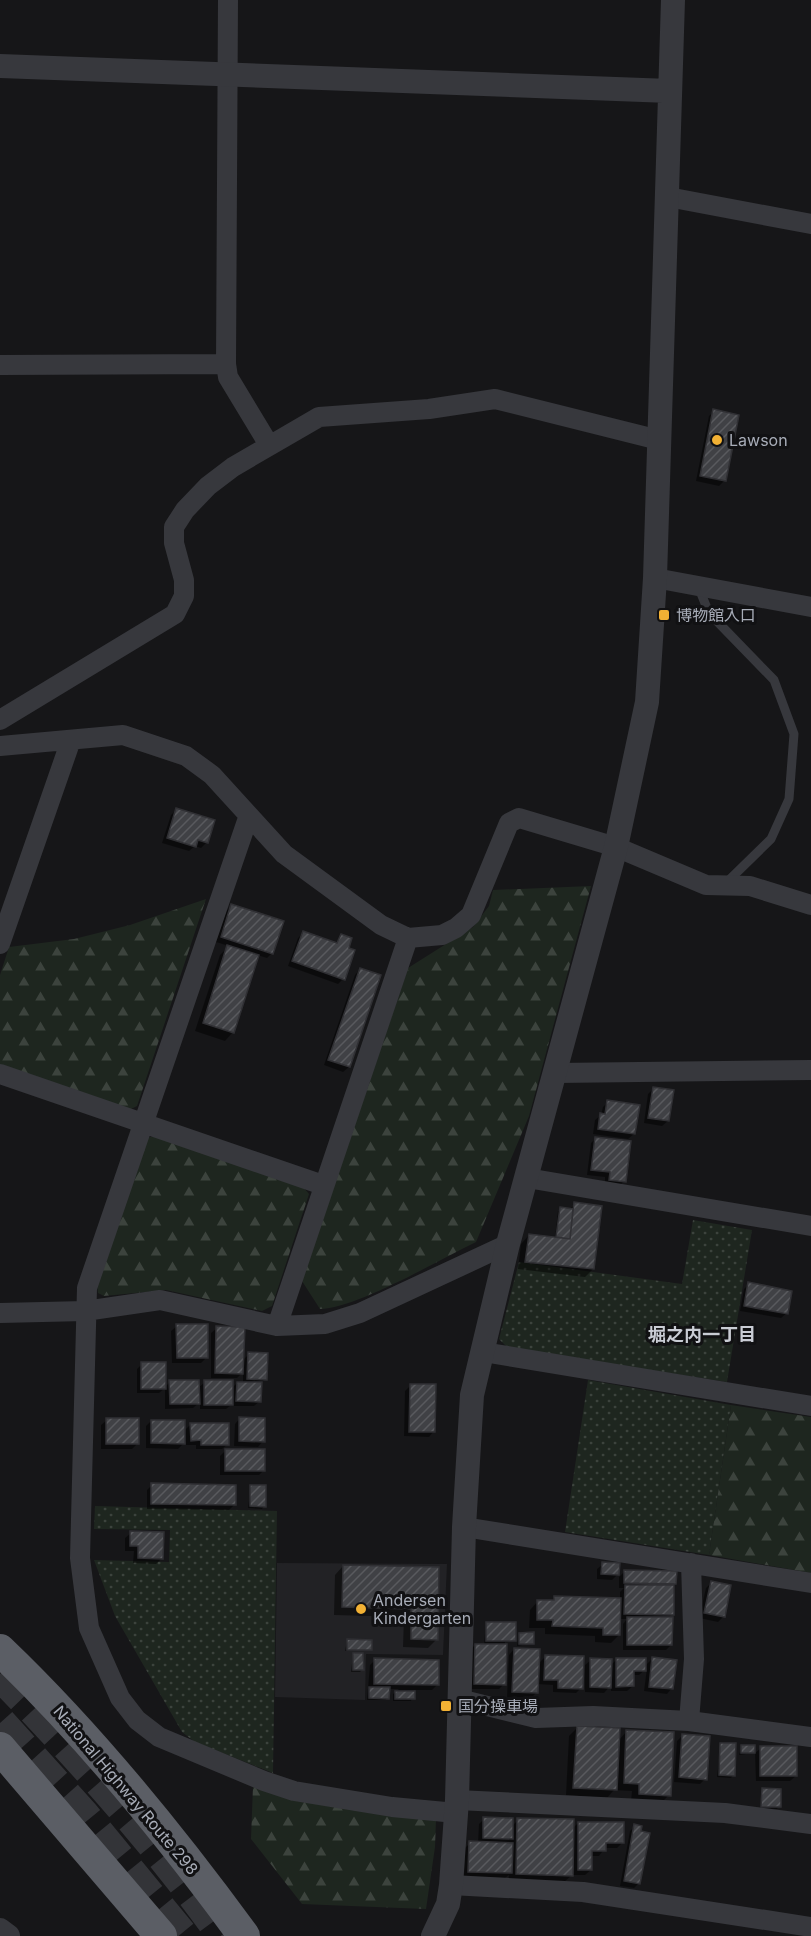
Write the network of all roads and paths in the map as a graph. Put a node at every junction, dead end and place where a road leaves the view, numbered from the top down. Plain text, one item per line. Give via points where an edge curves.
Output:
1 (228, 0) edge
2 (674, 0) edge
3 (0, 66) edge
4 (227, 73) junction
5 (670, 91) junction
6 (668, 197) junction
7 (811, 224) edge
8 (226, 364) junction
9 (0, 365) edge
10 (659, 440) junction
11 (268, 445) junction
12 (656, 578) junction
13 (699, 586) junction
14 (811, 606) edge
15 (0, 720) edge
16 (71, 740) junction
17 (0, 746) edge
18 (248, 818) junction
19 (616, 847) junction
20 (724, 885) junction
21 (811, 905) edge
22 (408, 938) junction
23 (0, 944) edge
24 (811, 1070) edge
25 (556, 1073) junction
26 (0, 1074) edge
27 (144, 1123) junction
28 (527, 1178) junction
29 (323, 1185) junction
30 (811, 1226) edge
31 (508, 1244) junction
32 (85, 1311) junction
33 (0, 1313) edge
34 (277, 1326) junction
35 (483, 1352) junction
36 (811, 1406) edge
37 (464, 1527) junction
38 (691, 1563) junction
39 (811, 1583) edge
40 (0, 1650) edge
41 (459, 1699) junction
42 (689, 1721) junction
43 (811, 1737) edge
44 (0, 1748) edge
45 (457, 1806) junction
46 (811, 1824) edge
47 (452, 1885) junction
48 (811, 1928) edge
49 (0, 1930) edge
50 (8, 1936) edge
51 (161, 1936) edge
52 (244, 1936) edge
53 (433, 1936) edge

1 - 4 street
2 - 5 street
3 - 4 street
4 - 5 street
4 - 8 street
5 - 6 street
6 - 7 street
6 - 10 street
8 - 9 street
8 - 11 street via 228,377
10 - 11 street via 495,399 429,409 319,417
10 - 12 street
11 - 15 street via 208,486 174,527 177,561 184,580 184,596 175,614
12 - 13 street
12 - 19 street via 647,702
13 - 14 street
13 - 20 lane via 709,613 774,680 794,734 789,799 771,839
16 - 17 street
16 - 18 street via 123,735 186,756 212,775
16 - 23 street
18 - 22 street via 284,854 381,925
18 - 27 street
19 - 20 street via 706,885
19 - 22 street via 519,818 509,823 471,915 442,935
19 - 25 street
20 - 21 street via 750,886
22 - 29 street
24 - 25 street
25 - 28 street
26 - 27 street
27 - 29 street
27 - 32 street via 87,1288
28 - 30 street
28 - 31 street
29 - 34 street
31 - 34 street via 360,1313 326,1324
31 - 35 street
32 - 33 street
32 - 34 street via 160,1299
32 - 45 street via 81,1568 89,1628 120,1698 137,1720 159,1737 264,1781 325,1797
35 - 36 street
35 - 37 street via 472,1395
37 - 38 street
37 - 41 street
38 - 39 street
38 - 42 street via 694,1659
40 - 52 highway, National Highway Route 298 via 121,1780
41 - 42 street via 536,1718 593,1716
41 - 45 street
42 - 43 street
44 - 51 highway
45 - 46 street via 724,1813
45 - 47 street
47 - 48 street via 583,1892
47 - 53 street
49 - 50 street

